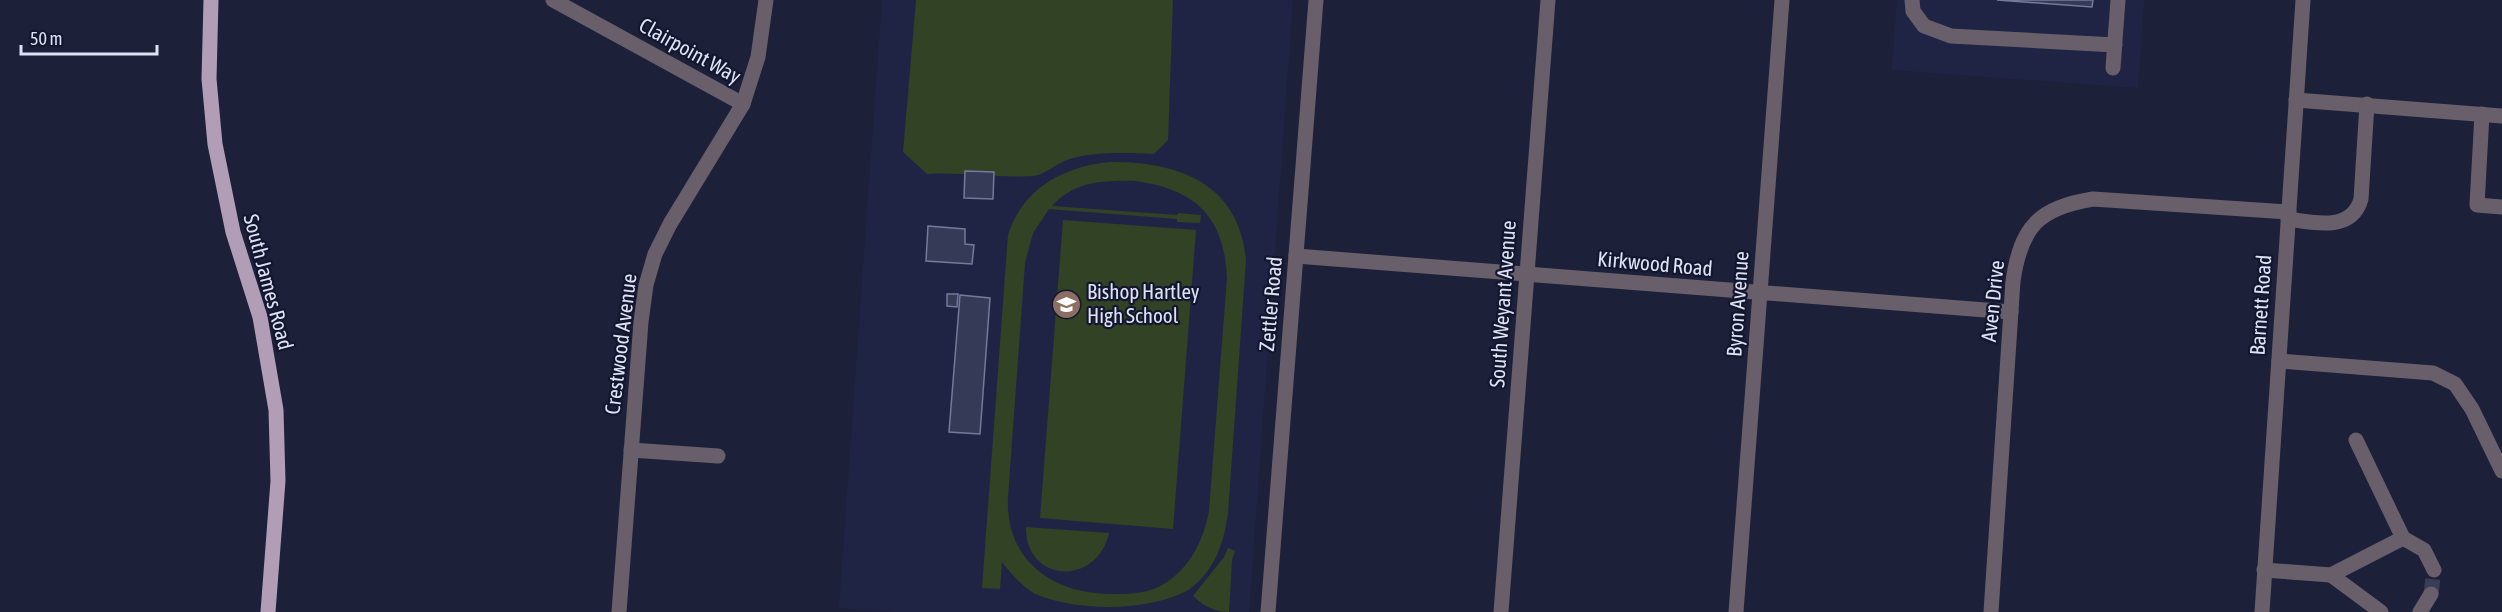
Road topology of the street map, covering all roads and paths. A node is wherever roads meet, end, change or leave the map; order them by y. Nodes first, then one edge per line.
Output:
1 (211, 0) edge
2 (553, 0) edge
3 (766, 0) edge
4 (1316, 0) edge
5 (1548, 0) edge
6 (1782, 0) edge
7 (1912, 0) edge
8 (2118, 0) edge
9 (2303, 0) edge
10 (578, 6) edge
11 (2115, 45) junction
12 (2113, 68) dead end
13 (2296, 100) junction
14 (743, 104) junction
15 (2367, 104) junction
16 (2482, 114) junction
17 (2502, 116) edge
18 (2502, 207) edge
19 (2288, 216) junction
20 (1296, 256) junction
21 (1526, 274) junction
22 (1760, 293) junction
23 (2011, 312) junction
24 (2279, 361) junction
25 (2356, 440) dead end
26 (631, 450) junction
27 (718, 456) dead end
28 (2502, 471) edge
29 (2403, 538) junction
30 (2264, 570) junction
31 (2434, 570) tunnel mouth
32 (2331, 575) junction
33 (2431, 594) tunnel mouth
34 (268, 612) edge
35 (619, 612) edge
36 (1268, 612) edge
37 (1501, 612) edge
38 (1736, 612) edge
39 (1991, 612) edge
40 (2262, 612) edge
41 (2381, 612) edge
42 (2420, 612) edge

1 - 34 main road, South James Road
2 - 10 street, Clairpoint Way
3 - 14 street, Crestwood Avenue
4 - 20 street, Zettler Road
5 - 21 street, South Weyant Avenue
6 - 22 street, Byron Avenue
7 - 11 street
8 - 11 street
9 - 13 street, Barnett Road
10 - 14 street, Clairpoint Way
11 - 12 street
13 - 15 street
13 - 19 street, Barnett Road
14 - 26 street, Crestwood Avenue
15 - 16 street
15 - 19 street, Aven Drive
16 - 17 street
16 - 18 street
19 - 23 street, Aven Drive
19 - 24 street, Barnett Road
20 - 21 street, Kirkwood Road
20 - 36 street, Zettler Road
21 - 22 street, Kirkwood Road
21 - 37 street, South Weyant Avenue
22 - 23 street, Kirkwood Road
22 - 38 street, Byron Avenue
23 - 39 street, Aven Drive
24 - 28 street
24 - 30 street, Barnett Road
25 - 29 street
26 - 27 street
26 - 35 street, Crestwood Avenue
29 - 31 street
29 - 32 street
30 - 32 street
30 - 40 street, Barnett Road
32 - 41 street
33 - 42 street

